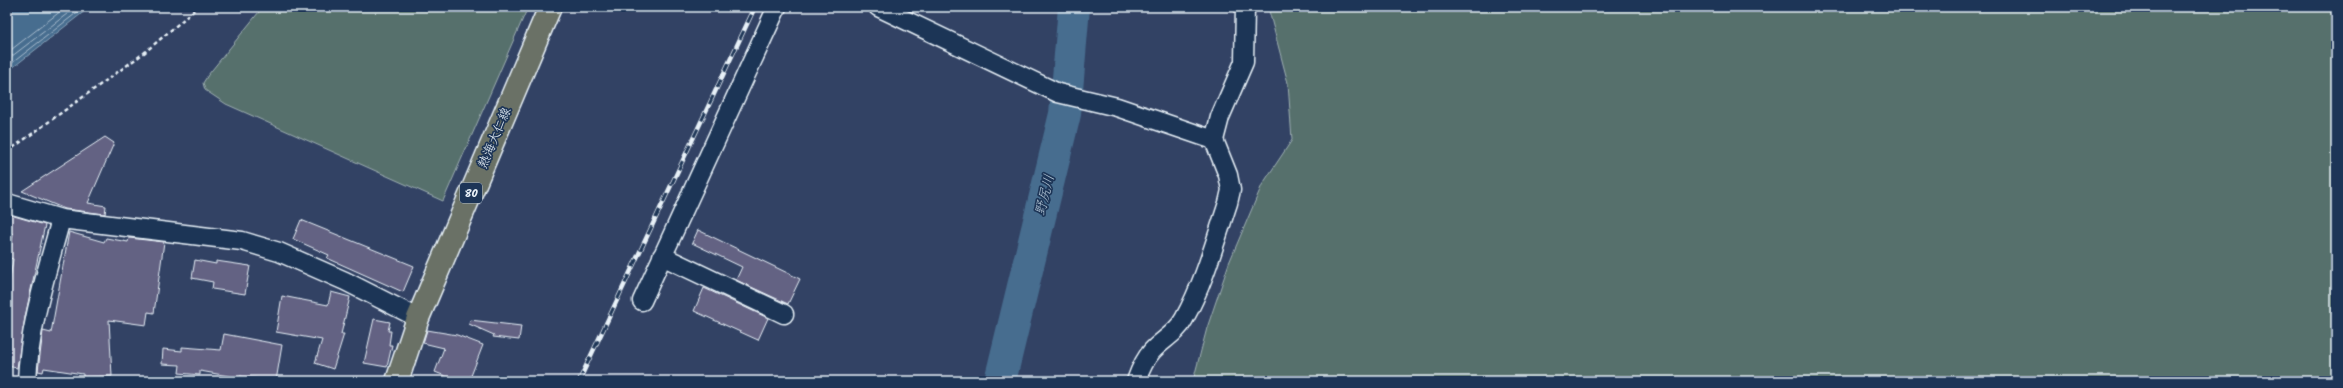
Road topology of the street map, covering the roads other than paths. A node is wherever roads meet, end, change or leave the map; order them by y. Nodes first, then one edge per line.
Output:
1 (550, 7) edge
2 (778, 7) edge
3 (878, 7) edge
4 (1245, 7) edge
5 (1214, 140) junction
6 (7, 203) edge
7 (61, 218) junction
8 (662, 256) junction
9 (642, 301) dead end
10 (784, 314) dead end
11 (418, 318) junction
12 (28, 381) edge
13 (397, 381) edge
14 (1136, 381) edge

1 - 11 main road, 熱海大仁線 / 80
2 - 8 street
3 - 5 street
4 - 5 street
5 - 14 street
6 - 7 street
7 - 11 street
7 - 12 street
8 - 9 street
8 - 10 street
11 - 13 main road, 熱海大仁線 / 80

